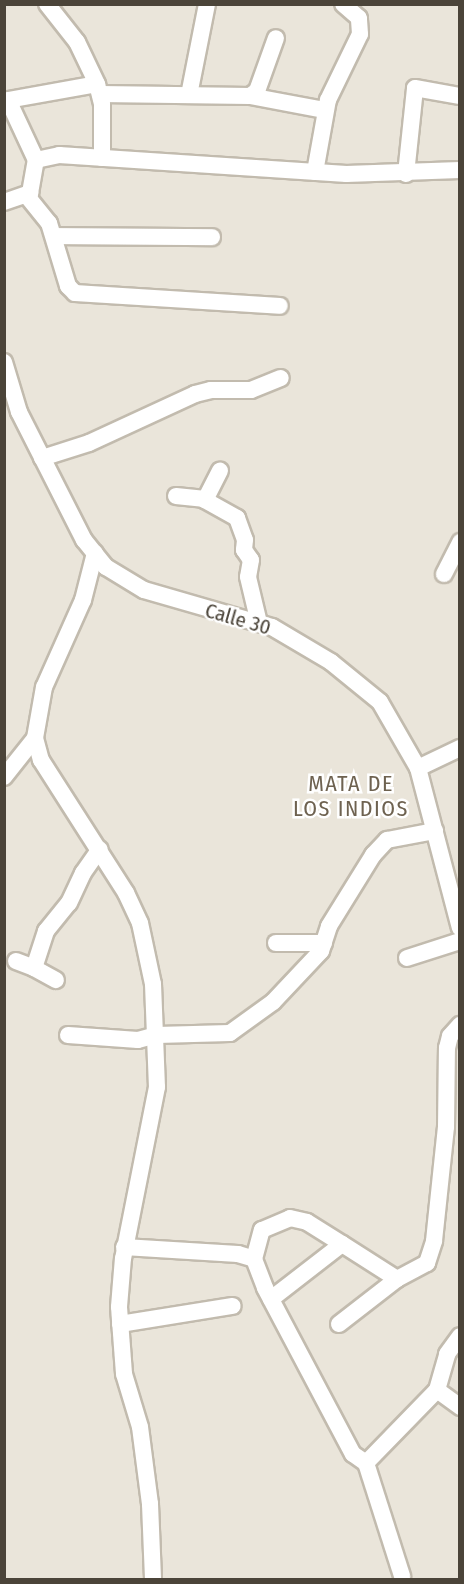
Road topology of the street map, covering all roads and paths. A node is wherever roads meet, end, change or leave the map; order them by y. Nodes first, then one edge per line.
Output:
1 (47, 4) edge
2 (207, 4) edge
3 (343, 4) edge
4 (276, 38) dead end
5 (99, 89) junction
6 (189, 95) junction
7 (250, 96) junction
8 (459, 96) edge
9 (324, 110) junction
10 (102, 158) junction
11 (36, 160) junction
12 (459, 170) edge
13 (315, 172) junction
14 (406, 174) junction
15 (27, 196) junction
16 (4, 202) edge
17 (54, 236) junction
18 (212, 237) dead end
19 (280, 306) dead end
20 (5, 365) edge
21 (281, 378) dead end
22 (42, 458) junction
23 (220, 471) dead end
24 (176, 496) dead end
25 (205, 500) junction
26 (459, 542) edge
27 (94, 553) junction
28 (444, 574) dead end
29 (260, 623) junction
30 (34, 738) junction
31 (459, 748) edge
32 (13, 753) edge
33 (418, 768) junction
34 (4, 777) edge
35 (435, 831) junction
36 (100, 849) junction
37 (452, 872) edge
38 (459, 928) edge
39 (459, 941) edge
40 (276, 943) dead end
41 (324, 943) junction
42 (406, 958) dead end
43 (16, 961) dead end
44 (34, 968) junction
45 (56, 980) dead end
46 (459, 1025) edge
47 (68, 1035) dead end
48 (157, 1035) junction
49 (342, 1244) junction
50 (124, 1247) junction
51 (254, 1259) junction
52 (397, 1279) junction
53 (271, 1299) junction
54 (233, 1306) dead end
55 (120, 1324) junction
56 (339, 1324) dead end
57 (459, 1336) edge
58 (437, 1390) junction
59 (459, 1407) edge
60 (366, 1463) junction
61 (402, 1575) dead end
62 (153, 1580) edge

1 - 5 street
2 - 6 street
3 - 9 street
4 - 7 street
5 - 6 street
5 - 10 street
5 - 11 street
6 - 7 street
7 - 9 street
8 - 14 street
9 - 13 street
10 - 11 street
10 - 13 street
11 - 15 street
12 - 14 street
13 - 14 street
15 - 16 street
15 - 17 street
17 - 18 street
17 - 19 street
20 - 22 street, Calle 30
21 - 22 street
22 - 27 street, Calle 30
23 - 25 street
24 - 25 street
25 - 29 street
26 - 28 street
27 - 29 street, Calle 30
27 - 30 street
29 - 33 street, Calle 30
30 - 32 street
30 - 36 street
31 - 33 street
32 - 34 street
33 - 35 street, Calle 30
35 - 37 street, Calle 30
35 - 41 street
36 - 44 street
36 - 48 street
37 - 38 street, Calle 30
39 - 42 street
40 - 41 street
41 - 48 street
43 - 44 street
44 - 45 street
46 - 52 street
47 - 48 street
48 - 50 street
49 - 51 street
49 - 52 street
49 - 53 street
50 - 51 street
50 - 55 street
51 - 53 street
52 - 56 street
53 - 60 street
54 - 55 street
55 - 62 street
57 - 58 street
58 - 59 street
58 - 60 street
60 - 61 street

